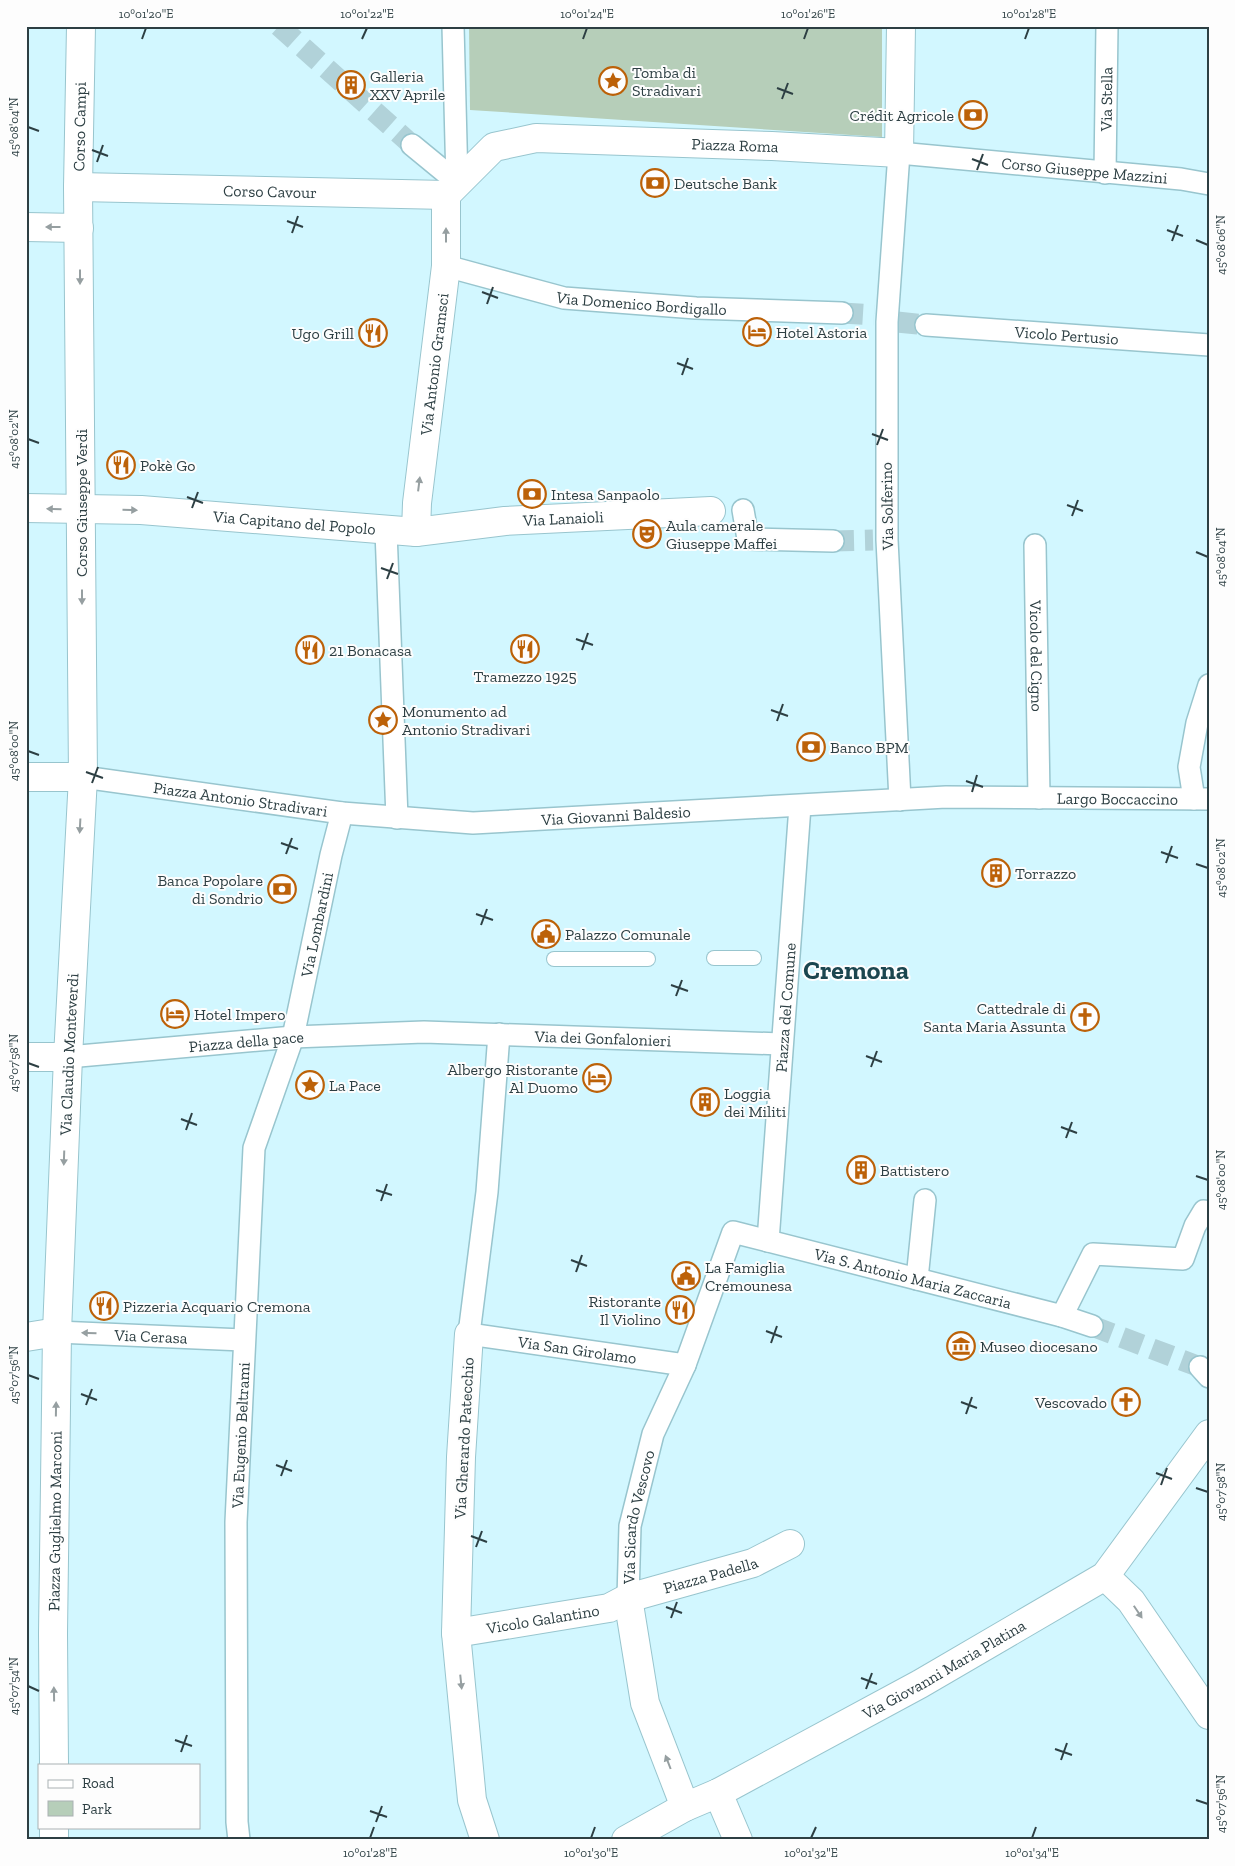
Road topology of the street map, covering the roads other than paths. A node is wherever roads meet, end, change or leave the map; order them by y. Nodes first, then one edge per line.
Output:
1 (81, 26) edge
2 (454, 26) edge
3 (901, 26) edge
4 (1107, 26) edge
5 (412, 145) tunnel mouth
6 (899, 153) junction
7 (1106, 173) junction
8 (1209, 184) edge
9 (78, 187) junction
10 (451, 189) junction
11 (26, 227) edge
12 (79, 228) junction
13 (446, 266) junction
14 (842, 313) tunnel mouth
15 (926, 325) tunnel mouth
16 (1209, 345) edge
17 (26, 508) edge
18 (81, 510) junction
19 (743, 510) dead end
20 (711, 511) dead end
21 (386, 531) junction
22 (416, 532) junction
23 (833, 541) tunnel mouth
24 (1034, 546) dead end
25 (1209, 685) edge
26 (1039, 766) joint
27 (26, 777) edge
28 (83, 777) junction
29 (1039, 798) junction
30 (1202, 799) edge
31 (900, 800) junction
32 (800, 806) junction
33 (342, 813) junction
34 (397, 818) junction
35 (473, 823) joint
36 (714, 958) dead end
37 (754, 958) dead end
38 (648, 959) dead end
39 (554, 960) dead end
40 (424, 1032) joint
41 (499, 1034) junction
42 (293, 1037) junction
43 (781, 1044) junction
44 (26, 1056) edge
45 (68, 1057) junction
46 (925, 1200) dead end
47 (1209, 1212) edge
48 (733, 1232) joint
49 (768, 1241) junction
50 (918, 1279) junction
51 (1062, 1316) junction
52 (1092, 1326) tunnel mouth
53 (57, 1332) junction
54 (469, 1334) junction
55 (26, 1337) edge
56 (243, 1340) junction
57 (685, 1365) junction
58 (1209, 1434) edge
59 (790, 1544) dead end
60 (1105, 1576) junction
61 (628, 1598) junction
62 (456, 1633) junction
63 (1209, 1715) edge
64 (54, 1754) edge
65 (718, 1793) junction
66 (685, 1807) junction
67 (239, 1840) edge
68 (485, 1840) edge
69 (626, 1840) edge
70 (738, 1840) edge

1 - 9 street, Corso Campi
2 - 10 street
3 - 6 street
4 - 7 street, Via Stella
5 - 10 street
6 - 7 street, Corso Giuseppe Mazzini
6 - 10 street, Piazza Roma
6 - 31 street, Via Solferino
7 - 8 street, Corso Giuseppe Mazzini
9 - 10 street, Corso Cavour
9 - 12 street, Corso Campi
13 -> 10 street, Via Antonio Gramsci
12 -> 11 street
12 -> 18 street, Corso Giuseppe Verdi
13 - 14 street, Via Domenico Bordigallo
22 -> 13 street, Via Antonio Gramsci
15 - 16 street, Vicolo Pertusio
18 -> 17 street, Via Capitano del Popolo
18 -> 21 street, Via Capitano del Popolo
18 -> 28 street, Corso Giuseppe Verdi
19 - 23 street
20 - 22 street, Via Lanaioli
21 - 22 street, Via Capitano del Popolo
21 - 34 street
24 - 26 street, Vicolo del Cigno
25 - 30 street, Largo Boccaccino
26 - 29 street, Largo Boccaccino
27 - 28 street
28 - 33 street, Piazza Antonio Stradivari
28 -> 45 street, Via Claudio Monteverdi
29 - 30 street, Largo Boccaccino
29 - 31 street, Largo Boccaccino
31 - 32 street
32 - 35 street, Via Giovanni Baldesio
32 - 43 street, Piazza del Comune
33 - 34 street, Piazza Antonio Stradivari
33 - 42 street, Via Lombardini
34 - 35 street, Piazza Antonio Stradivari
36 - 37 lane
38 - 39 lane
40 - 41 street, Via dei Gonfalonieri
40 - 42 street, Piazza della pace
41 - 43 street, Via dei Gonfalonieri
41 - 54 street, Via Gherardo Patecchio
42 - 45 street, Piazza della pace
42 - 56 street, Via Eugenio Beltrami
43 - 49 street, Piazza del Comune
44 - 45 street
45 -> 53 street, Via Claudio Monteverdi
46 - 50 street
47 - 51 street
48 - 49 street, Via S. Antonio Maria Zaccaria
48 - 57 street, Via Sicardo Vescovo
49 - 50 street, Via S. Antonio Maria Zaccaria
50 - 51 street, Via S. Antonio Maria Zaccaria
51 - 52 street, Via S. Antonio Maria Zaccaria
53 - 55 street
56 -> 53 street, Via Cerasa
64 -> 53 street, Piazza Guglielmo Marconi
54 - 57 street, Via San Girolamo
54 - 62 street, Via Gherardo Patecchio
56 - 67 street, Via Eugenio Beltrami
57 - 61 street, Via Sicardo Vescovo
58 - 60 street, Via Giovanni Maria Platina
59 - 61 street, Piazza Padella
60 -> 63 street
60 - 65 street, Via Giovanni Maria Platina
61 - 62 street, Vicolo Galantino
66 -> 61 street, Via Sicardo Vescovo
62 -> 68 street, Via Gherardo Patecchio
65 - 66 street, Via Giovanni Maria Platina
65 - 70 street
66 - 69 street, Via Giovanni Maria Platina

